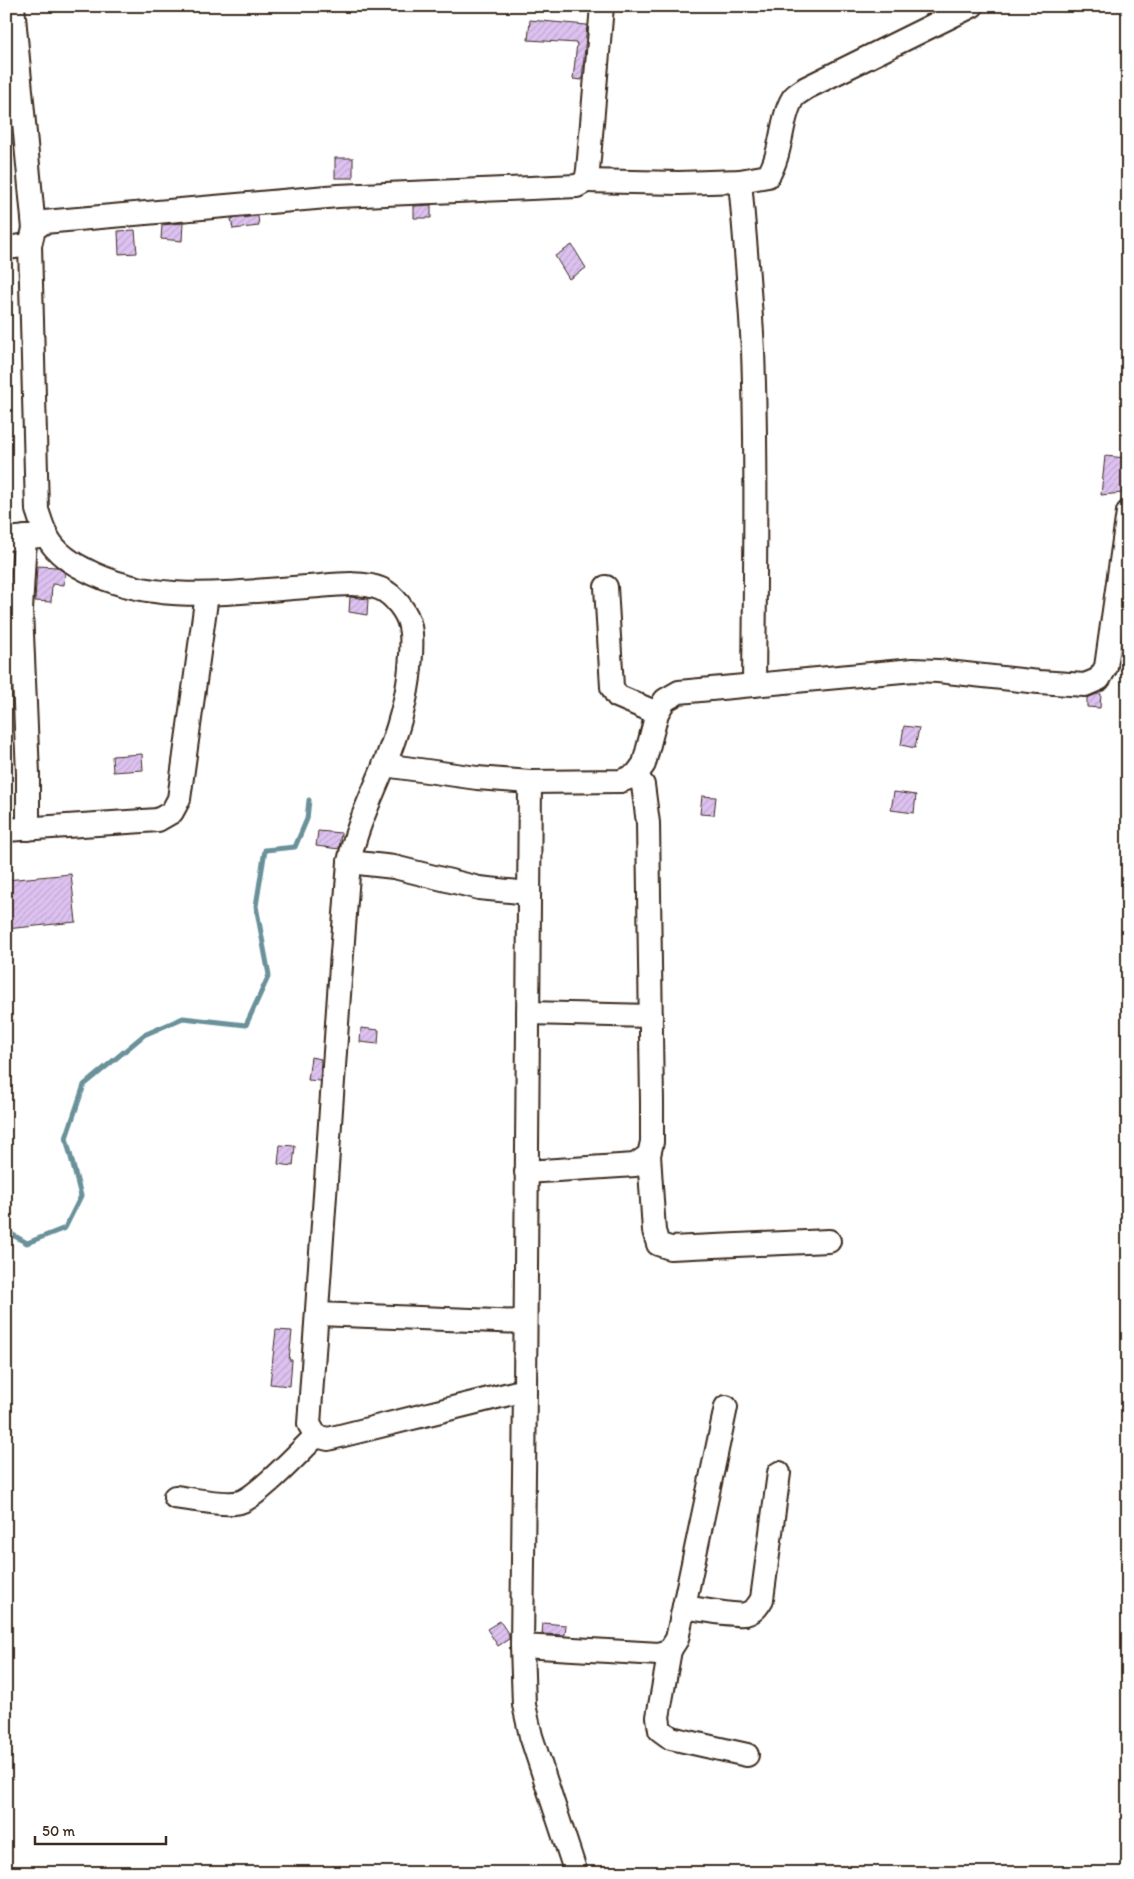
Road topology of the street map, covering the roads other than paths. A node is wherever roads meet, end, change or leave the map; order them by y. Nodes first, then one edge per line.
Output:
1 (13, 6) edge
2 (602, 6) edge
3 (972, 6) edge
4 (586, 181) junction
5 (740, 181) junction
6 (32, 237) junction
7 (6, 248) edge
8 (1128, 512) edge
9 (26, 537) edge
10 (606, 587) dead end
11 (207, 594) junction
12 (754, 685) junction
13 (657, 713) junction
14 (384, 766) junction
15 (636, 775) junction
16 (530, 782) junction
17 (17, 829) edge
18 (349, 862) junction
19 (529, 893) junction
20 (528, 1013) junction
21 (651, 1016) junction
22 (649, 1155) junction
23 (526, 1172) junction
24 (829, 1241) dead end
25 (317, 1314) junction
26 (525, 1322) junction
27 (525, 1390) junction
28 (726, 1407) dead end
29 (316, 1436) junction
30 (779, 1473) dead end
31 (175, 1497) dead end
32 (684, 1607) junction
33 (522, 1646) junction
34 (670, 1650) junction
35 (746, 1755) dead end
36 (576, 1873) edge

1 - 6 street
2 - 4 street
3 - 5 street
4 - 5 street
4 - 6 street
5 - 12 street
6 - 7 street
6 - 9 street
8 - 12 street
9 - 11 street
9 - 17 street
10 - 13 street
11 - 14 street
11 - 17 street
12 - 13 street
13 - 15 street
14 - 16 street
14 - 18 street
15 - 16 street
15 - 21 street
16 - 19 street
18 - 19 street
18 - 25 street
19 - 20 street
20 - 21 street
20 - 23 street
21 - 22 street
22 - 23 street
22 - 24 street
23 - 26 street
25 - 26 street
25 - 29 street
26 - 27 street
27 - 29 street
27 - 33 street
28 - 32 street
29 - 31 street
30 - 32 street
32 - 34 street
33 - 34 street
33 - 36 street
34 - 35 street

